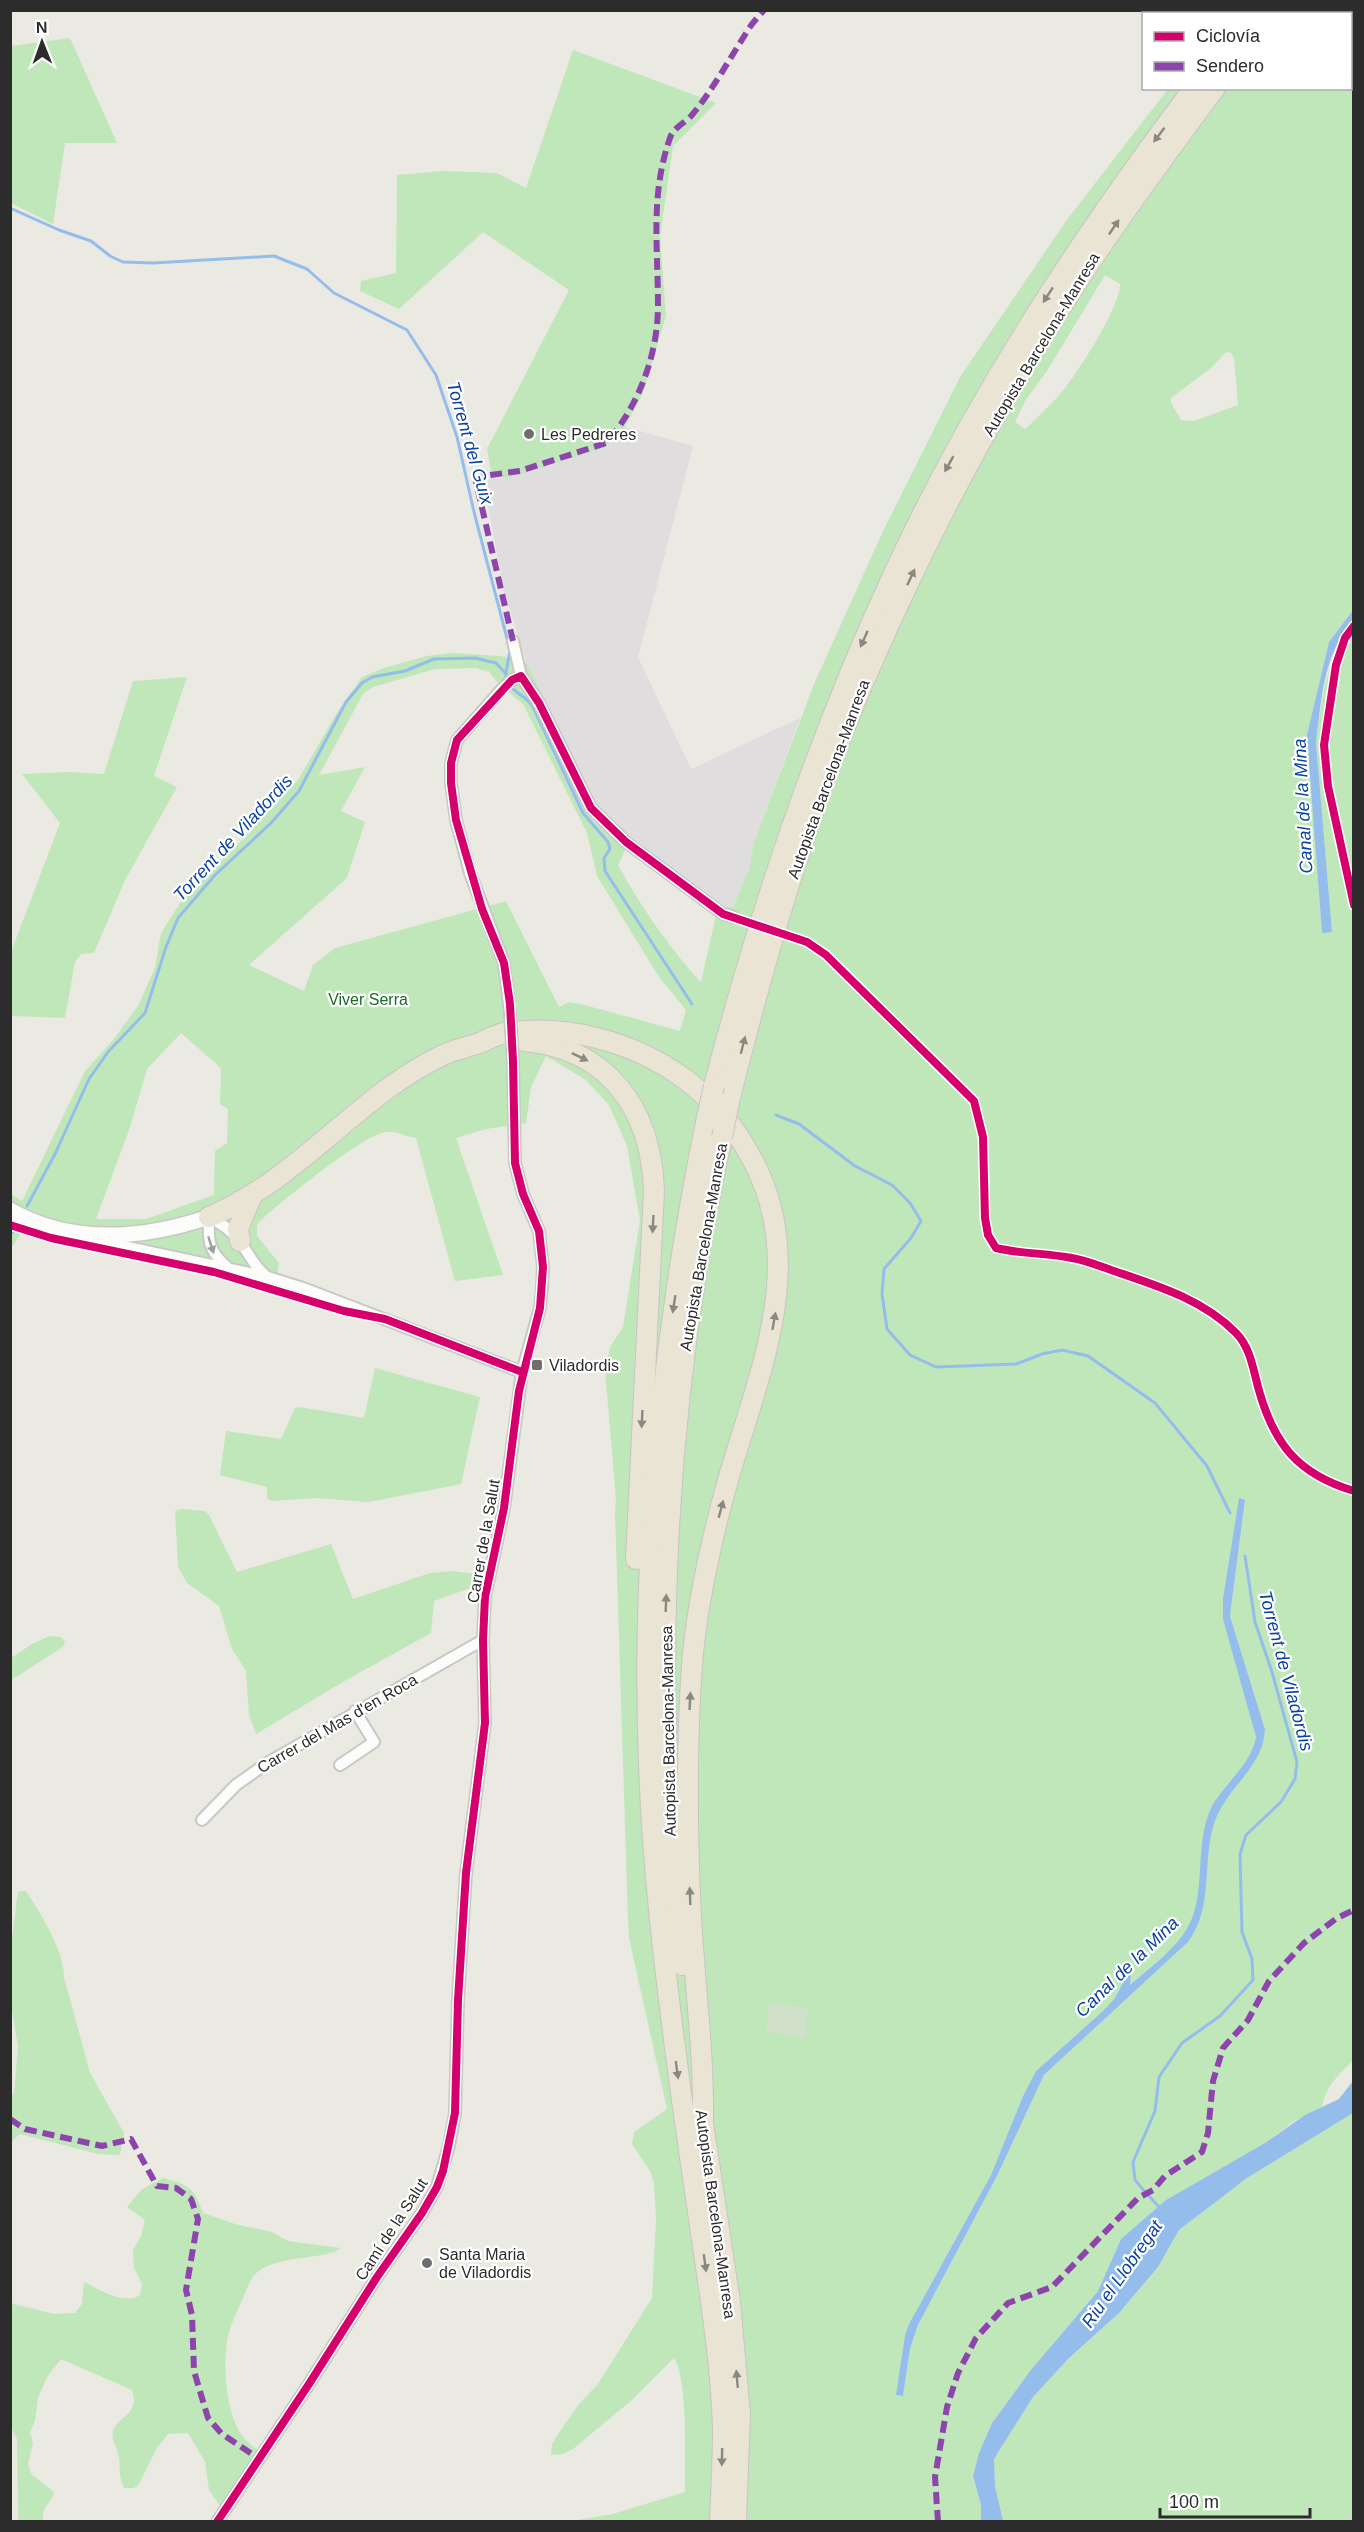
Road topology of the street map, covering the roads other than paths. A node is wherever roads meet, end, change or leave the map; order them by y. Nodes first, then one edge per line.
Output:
1 (1192, 90) edge
2 (1214, 90) edge
3 (513, 640) dead end
4 (516, 678) junction
5 (734, 917) dead end
6 (483, 1041) junction
7 (513, 1051) junction
8 (252, 1195) junction
9 (10, 1210) edge
10 (209, 1217) junction
11 (86, 1234) junction
12 (240, 1241) junction
13 (228, 1269) junction
14 (268, 1277) junction
15 (522, 1372) junction
16 (483, 1640) junction
17 (355, 1711) junction
18 (339, 1765) dead end
19 (202, 1820) dead end
20 (466, 1873) joint
21 (670, 2012) junction
22 (703, 2121) junction
23 (217, 2522) edge
24 (720, 2522) edge
25 (736, 2522) edge

1 -> 21 highway, Autopista Barcelona-Manresa, bridge
22 -> 2 highway, Autopista Barcelona-Manresa, bridge
3 - 4 street
4 - 5 street
4 - 7 street, Carrer de la Salut, bridge
6 - 7 highway
6 - 8 highway
22 -> 6 highway
7 - 15 street, Carrer de la Salut
7 -> 21 highway
8 - 10 highway
8 - 12 highway
9 - 11 street
10 - 11 street
10 - 12 street
10 -> 13 street
11 - 13 street
12 - 14 street
13 - 14 street
14 - 15 street
15 - 16 street, Carrer de la Salut
16 - 17 street, Carrer del Mas d'en Roca
16 - 20 street, Carrer de la Salut
17 - 18 street
17 - 19 street, Carrer del Mas d'en Roca
20 - 23 street, Camí de la Salut
21 -> 24 highway, Autopista Barcelona-Manresa
25 -> 22 highway, Autopista Barcelona-Manresa

